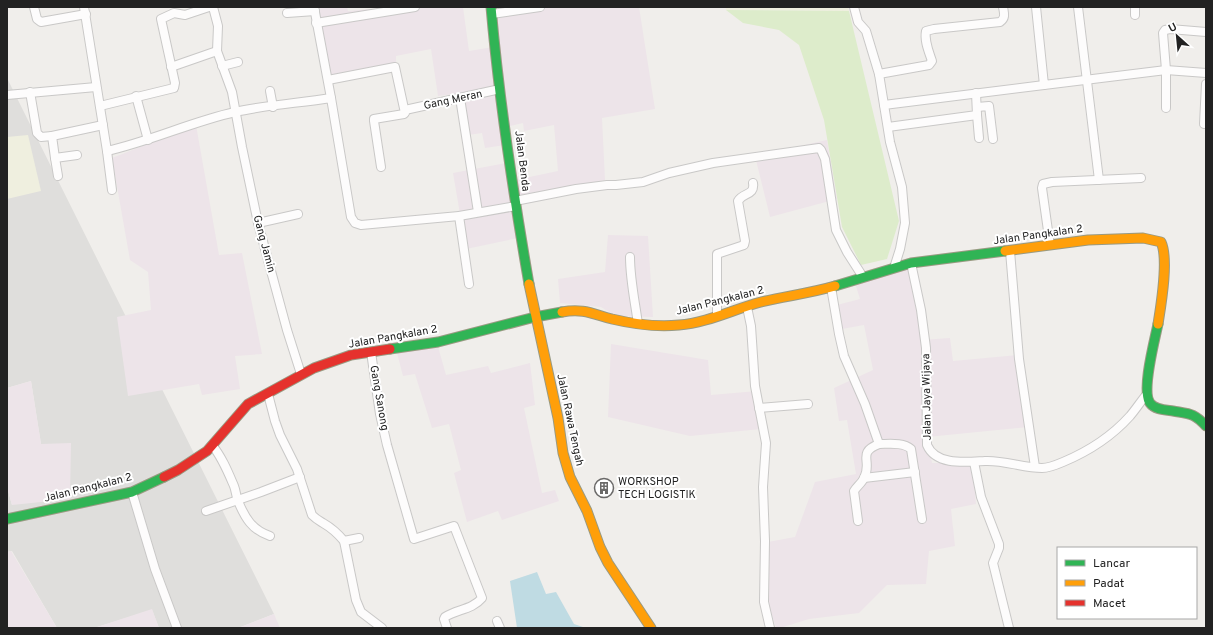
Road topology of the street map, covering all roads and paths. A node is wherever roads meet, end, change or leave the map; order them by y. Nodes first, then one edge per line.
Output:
1 (34, 7) edge
2 (209, 7) edge
3 (213, 7) edge
4 (415, 7) edge
5 (540, 7) edge
6 (854, 7) edge
7 (1003, 7) edge
8 (1036, 7) edge
9 (1078, 7) edge
10 (314, 9) edge
11 (391, 9) edge
12 (491, 10) edge
13 (85, 11) edge
14 (287, 13) dead end
15 (316, 23) junction
16 (1206, 32) edge
17 (217, 51) junction
18 (238, 62) dead end
19 (222, 66) junction
20 (171, 67) junction
21 (1166, 70) junction
22 (1206, 73) edge
23 (879, 74) junction
24 (1088, 79) junction
25 (328, 80) junction
26 (1044, 84) junction
27 (1206, 84) edge
28 (96, 86) junction
29 (500, 89) junction
30 (270, 91) dead end
31 (30, 92) junction
32 (976, 93) junction
33 (7, 95) edge
34 (136, 96) junction
35 (331, 98) junction
36 (460, 98) junction
37 (100, 106) junction
38 (884, 106) junction
39 (273, 107) junction
40 (1166, 108) dead end
41 (405, 110) junction
42 (977, 111) junction
43 (235, 112) junction
44 (103, 124) junction
45 (1204, 124) dead end
46 (888, 127) junction
47 (52, 136) junction
48 (979, 138) dead end
49 (993, 139) dead end
50 (148, 140) junction
51 (107, 151) junction
52 (77, 155) dead end
53 (55, 158) junction
54 (381, 167) dead end
55 (58, 176) dead end
56 (1141, 178) dead end
57 (1099, 180) junction
58 (753, 183) dead end
59 (112, 190) dead end
60 (516, 203) junction
61 (478, 212) junction
62 (298, 214) dead end
63 (459, 216) junction
64 (258, 223) junction
65 (1050, 245) junction
66 (1010, 251) junction
67 (630, 257) dead end
68 (911, 263) junction
69 (894, 268) junction
70 (863, 277) junction
71 (469, 284) dead end
72 (831, 287) junction
73 (747, 307) junction
74 (717, 316) junction
75 (535, 317) junction
76 (638, 324) junction
77 (371, 352) junction
78 (301, 374) junction
79 (268, 394) junction
80 (1147, 394) junction
81 (808, 404) dead end
82 (759, 408) junction
83 (1206, 426) edge
84 (879, 444) junction
85 (212, 445) junction
86 (974, 462) junction
87 (1035, 467) junction
88 (915, 472) junction
89 (300, 477) junction
90 (864, 478) junction
91 (132, 492) junction
92 (238, 500) junction
93 (206, 511) dead end
94 (922, 519) dead end
95 (7, 520) edge
96 (858, 521) dead end
97 (270, 536) dead end
98 (359, 538) dead end
99 (344, 541) junction
100 (177, 628) edge
101 (382, 628) edge
102 (447, 628) edge
103 (651, 628) edge
104 (770, 628) edge
105 (1009, 628) edge

1 - 13 street
2 - 20 street
3 - 17 street, Gang Jamin
4 - 11 street
5 - 12 street
6 - 23 street
7 - 23 street
8 - 26 street
9 - 24 street
10 - 14 street
10 - 15 street
11 - 15 street
12 - 29 street, Jalan Benda
13 - 28 street
15 - 25 street
16 - 21 street
17 - 19 street, Gang Jamin
17 - 20 street
18 - 19 street
19 - 43 street, Gang Jamin
20 - 34 street
21 - 22 street
21 - 24 street
21 - 40 street
23 - 38 street
24 - 26 street
24 - 57 street
25 - 35 street
25 - 41 street
26 - 32 street
27 - 45 street
28 - 31 street
28 - 37 street
29 - 36 street, Gang Meran
29 - 60 street, Jalan Benda
30 - 39 street
31 - 33 street
31 - 47 street
32 - 38 street
32 - 42 street
34 - 37 street
34 - 50 street
35 - 39 street
35 - 63 street
36 - 41 street, Gang Meran
36 - 61 street
37 - 44 street
38 - 46 street
39 - 43 street
41 - 54 street, Gang Meran
42 - 46 street
42 - 48 street
42 - 49 street
43 - 50 street
43 - 64 street, Gang Jamin
44 - 47 street
44 - 51 street
46 - 69 street
47 - 53 street
50 - 51 street
51 - 59 street
52 - 53 street
53 - 55 street
56 - 57 street
57 - 65 street
58 - 74 street
60 - 61 street
60 - 70 street
60 - 75 street, Jalan Benda
61 - 63 street
62 - 64 street
63 - 71 street
64 - 78 street, Gang Jamin
65 - 66 street, Jalan Pangkalan 2
65 - 80 street, Jalan Pangkalan 2
66 - 68 street, Jalan Pangkalan 2
66 - 87 street
67 - 76 street
68 - 69 street, Jalan Pangkalan 2
68 - 86 street, Jalan Jaya Wijaya
69 - 70 street, Jalan Pangkalan 2
70 - 72 street, Jalan Pangkalan 2
72 - 73 street, Jalan Pangkalan 2
72 - 84 street
73 - 74 street, Jalan Pangkalan 2
73 - 82 street
74 - 76 street, Jalan Pangkalan 2
75 - 76 street, Jalan Pangkalan 2
75 - 77 street, Jalan Pangkalan 2
75 - 103 street, Jalan Rawa Tengah
77 - 78 street, Jalan Pangkalan 2
77 - 102 street, Gang Sanong
78 - 79 street, Jalan Pangkalan 2
79 - 85 street, Jalan Pangkalan 2
79 - 89 street
80 - 83 street
80 - 87 street, Jalan Jaya Wijaya
81 - 82 street
82 - 104 street
84 - 88 street
84 - 90 street
85 - 91 street, Jalan Pangkalan 2
85 - 92 street
86 - 87 street, Jalan Jaya Wijaya
86 - 105 street
88 - 90 street
88 - 94 street
89 - 92 street
89 - 99 street
90 - 96 street
91 - 95 street, Jalan Pangkalan 2
91 - 100 street
92 - 93 street
92 - 97 street
98 - 99 street
99 - 101 street

